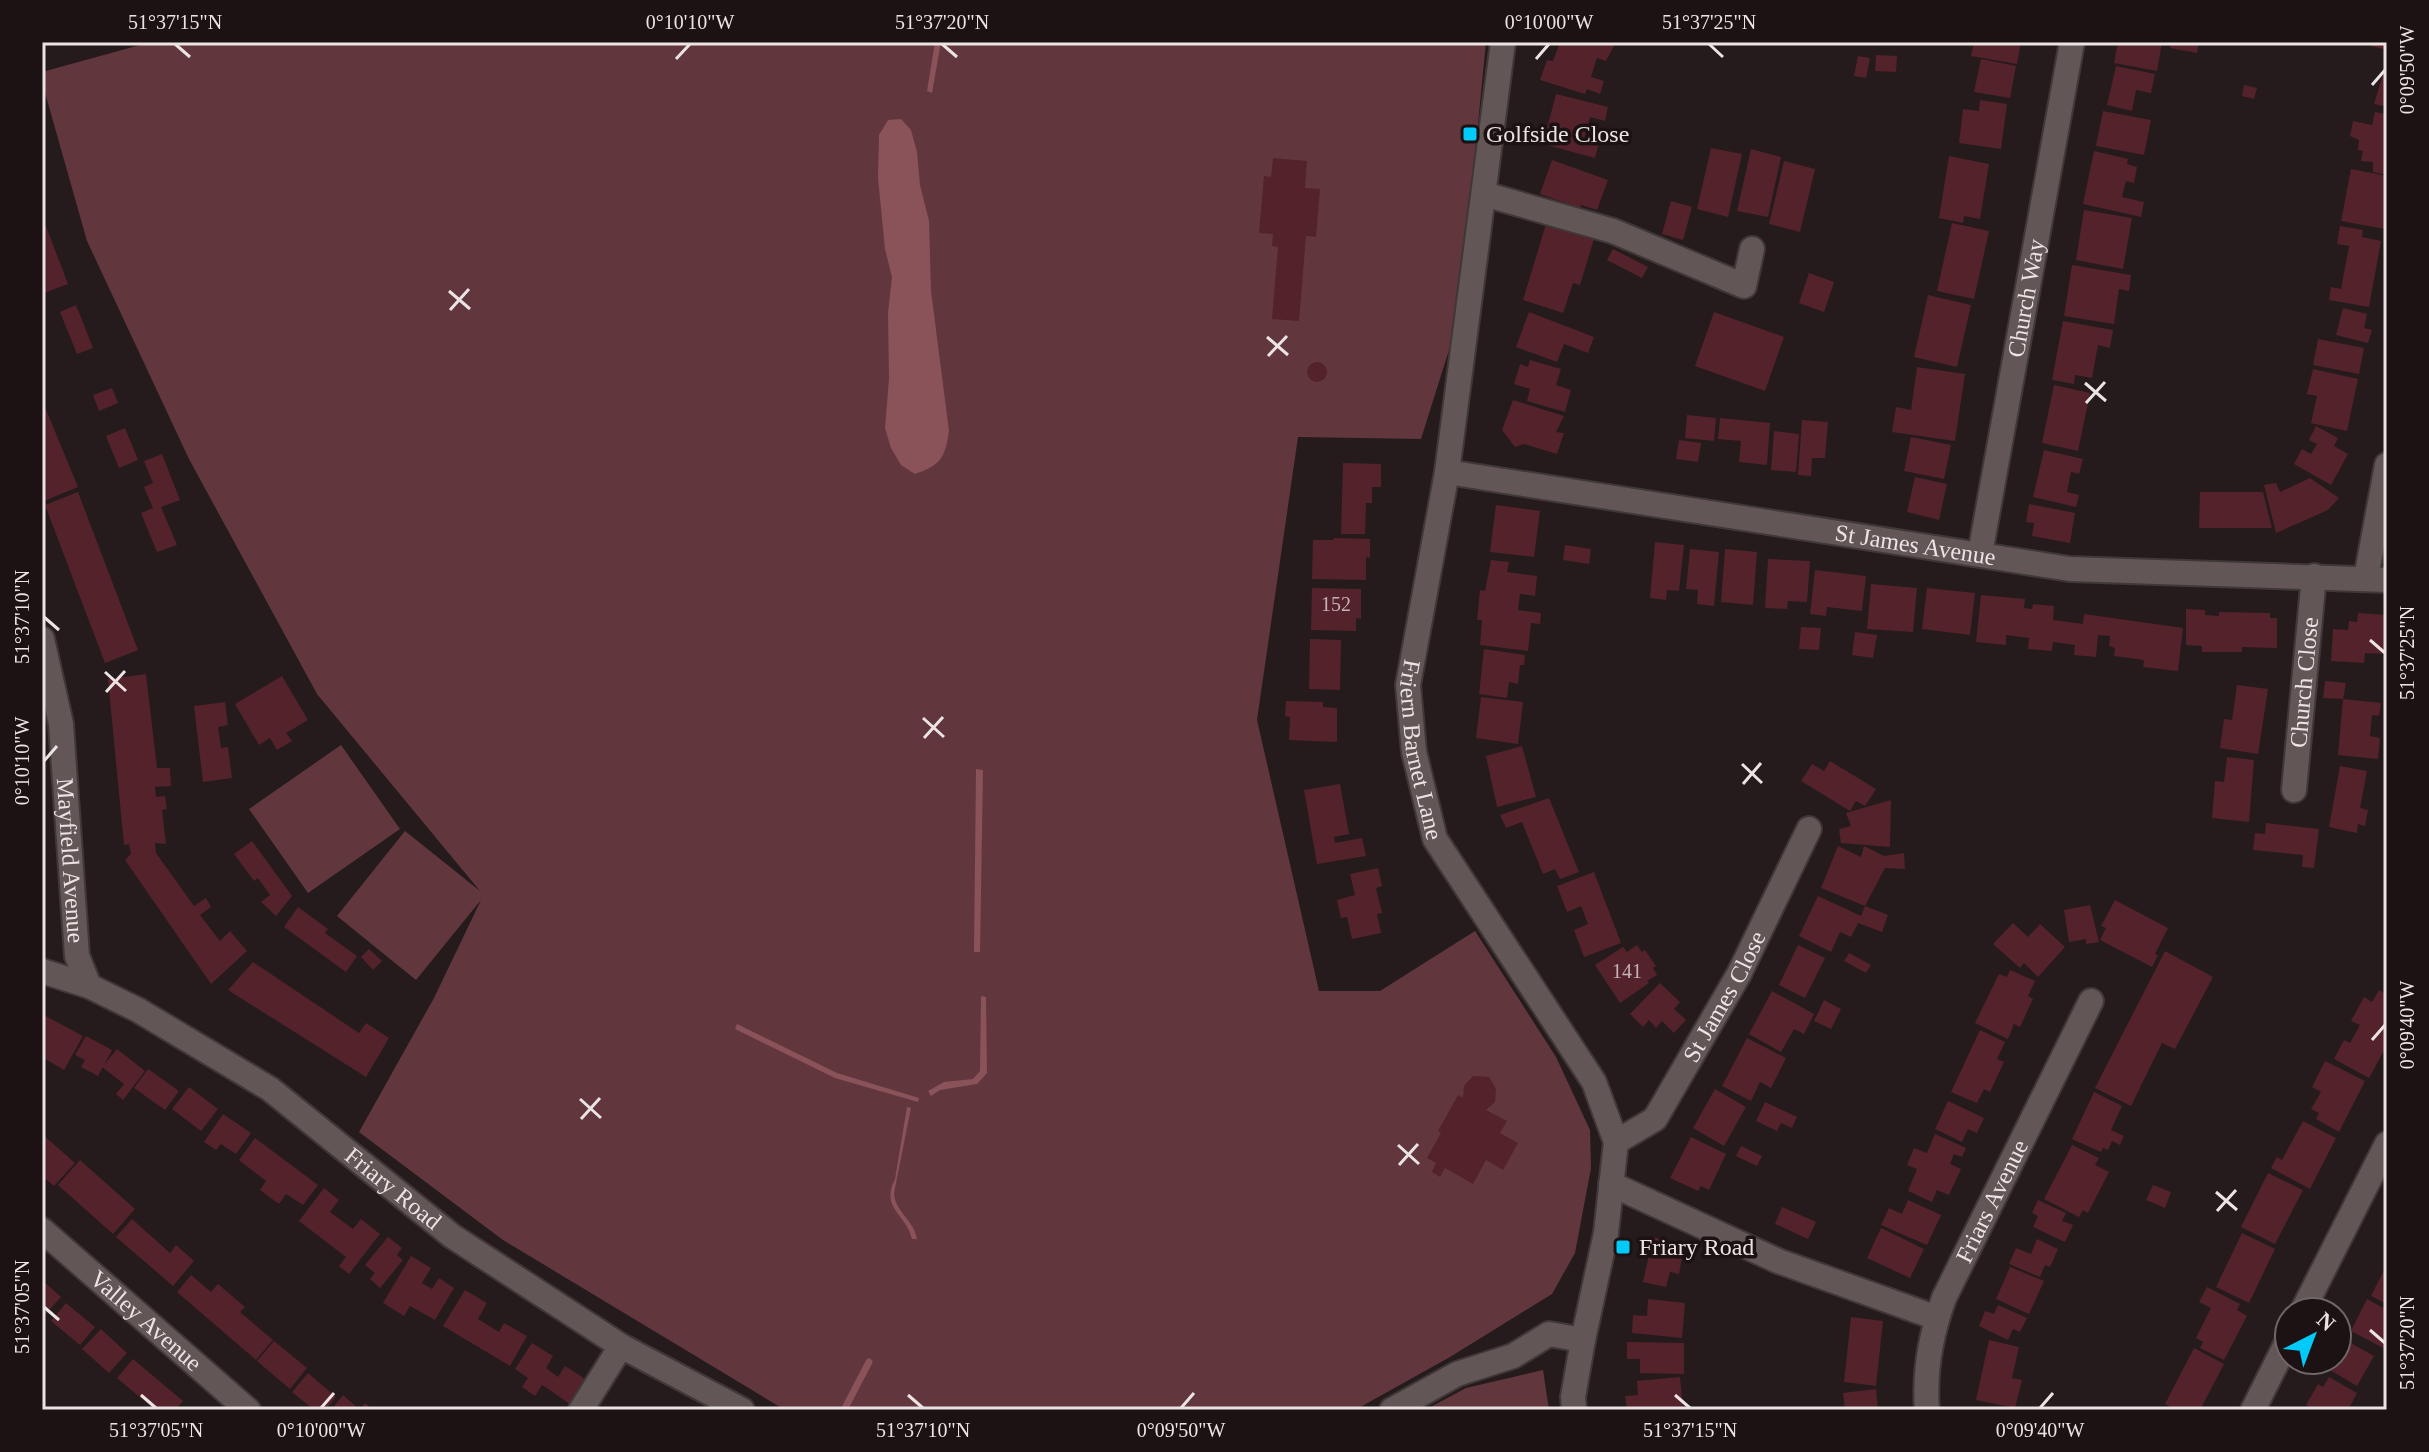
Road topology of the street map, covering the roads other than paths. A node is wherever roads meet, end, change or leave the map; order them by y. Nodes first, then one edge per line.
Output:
1 (1503, 42) edge
2 (2072, 42) edge
3 (1484, 194) junction
4 (1752, 249) dead end
5 (2387, 465) edge
6 (1447, 472) junction
7 (1980, 554) junction
8 (2314, 576) junction
9 (2376, 579) edge
10 (42, 639) edge
11 (2294, 790) dead end
12 (1809, 829) dead end
13 (42, 971) edge
14 (89, 986) junction
15 (2091, 1001) dead end
16 (1616, 1142) junction
17 (2387, 1144) edge
18 (1611, 1184) junction
19 (42, 1230) edge
20 (2310, 1296) edge
21 (1937, 1318) junction
22 (1583, 1340) junction
23 (621, 1346) junction
24 (2273, 1370) edge
25 (248, 1410) edge
26 (581, 1410) edge
27 (742, 1410) edge
28 (1392, 1410) edge
29 (1574, 1410) edge
30 (1927, 1410) edge
31 (2253, 1410) edge

1 - 3 street, Friern Barnet Lane
2 - 7 street, Church Way
3 - 4 street
3 - 6 street, Friern Barnet Lane
5 - 9 street
6 - 7 street, St James Avenue
6 - 16 street, Friern Barnet Lane
7 - 8 street, St James Avenue
8 - 9 street, St James Avenue
8 - 11 street, Church Close
10 - 14 street, Mayfield Avenue
12 - 16 street, St James Close
13 - 14 street, Friary Road
14 - 23 street, Friary Road
15 - 21 street, Friars Avenue
16 - 18 street, Friern Barnet Lane
17 - 20 street
18 - 21 street
18 - 22 street, Friern Barnet Lane
19 - 25 street, Valley Avenue
21 - 30 street, Friars Avenue
22 - 28 street
22 - 29 street, Friern Barnet Lane
23 - 26 street
23 - 27 street, Friary Road
24 - 31 street

